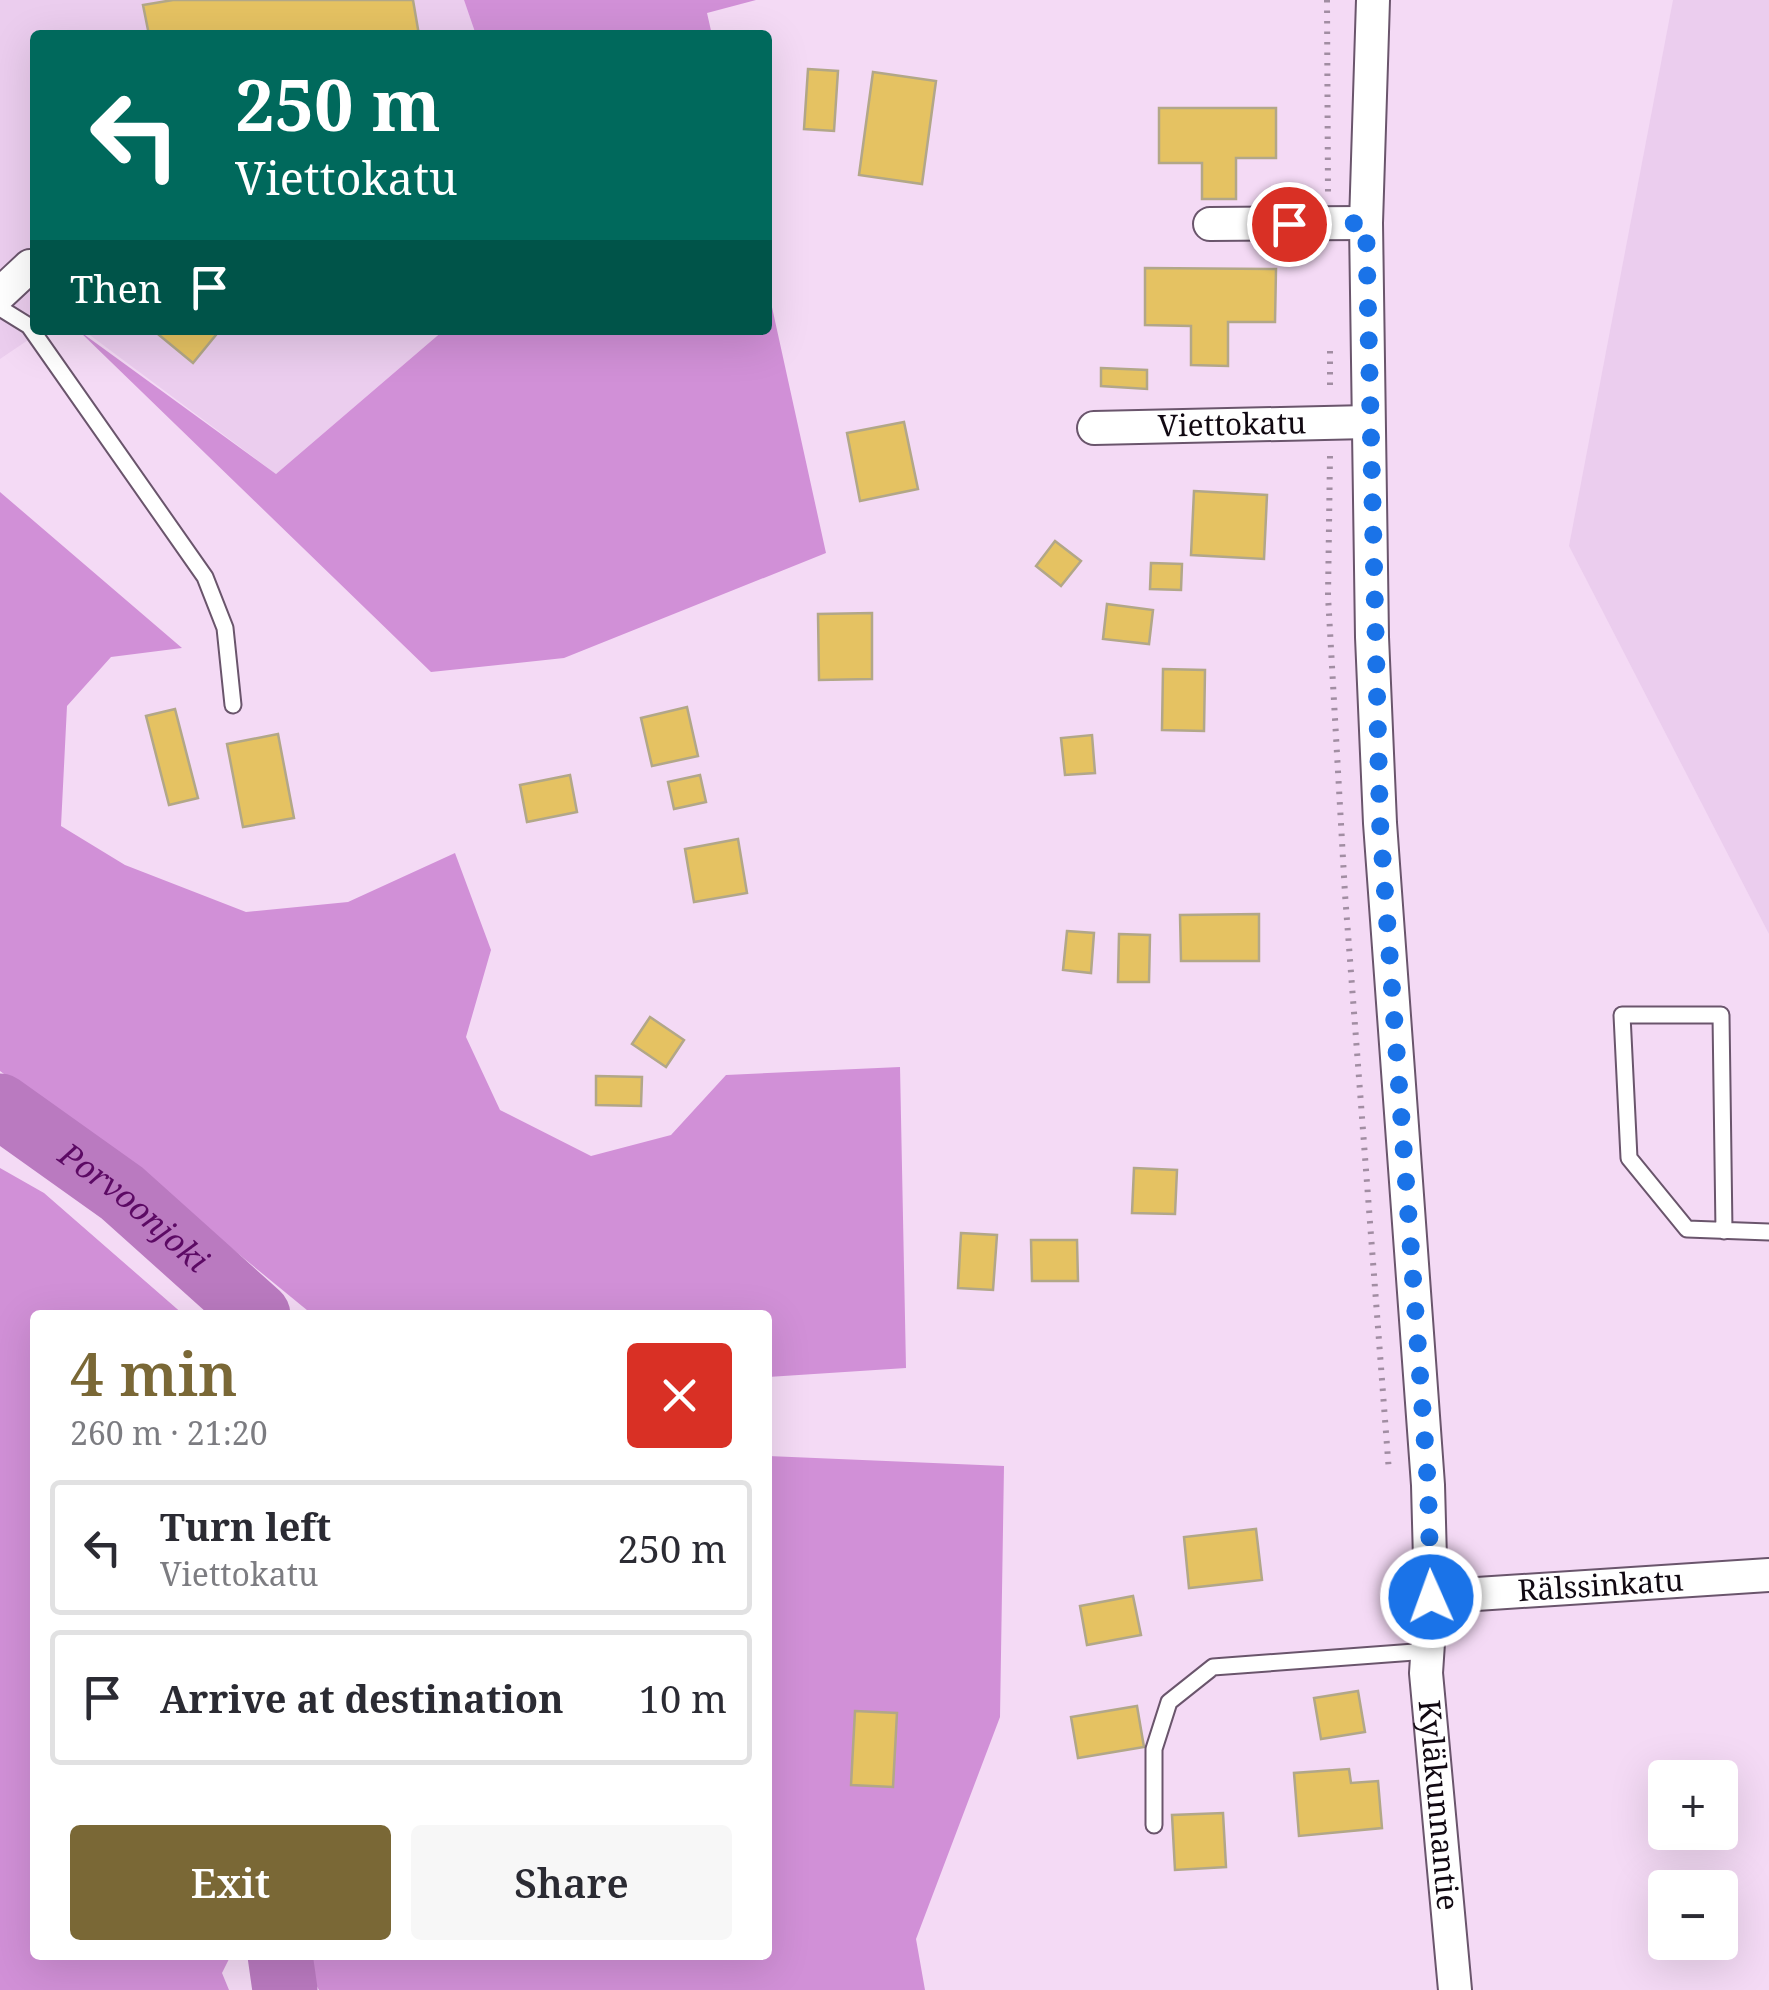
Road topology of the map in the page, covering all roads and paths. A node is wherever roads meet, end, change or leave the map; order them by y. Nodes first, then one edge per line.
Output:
1 (1373, 0) edge
2 (1366, 223) junction
3 (1210, 224) dead end
4 (30, 268) edge
5 (0, 294) edge
6 (0, 308) edge
7 (30, 327) edge
8 (36, 335) edge
9 (1368, 422) junction
10 (1094, 428) dead end
11 (232, 705) dead end
12 (1724, 1230) junction
13 (1769, 1232) edge
14 (1769, 1574) edge
15 (1431, 1597) junction
16 (1428, 1651) junction
17 (1154, 1826) dead end
18 (1455, 1990) edge

1 - 2 street, Kyläkunnantie
2 - 3 street
2 - 9 street, Kyläkunnantie
4 - 5 street
6 - 7 lane
8 - 11 lane
9 - 10 street, Viettokatu
9 - 15 street, Kyläkunnantie
12 - 12 lane
12 - 13 lane
14 - 15 street, Rälssinkatu
15 - 16 street, Kyläkunnantie
16 - 17 lane
16 - 18 street, Kyläkunnantie

